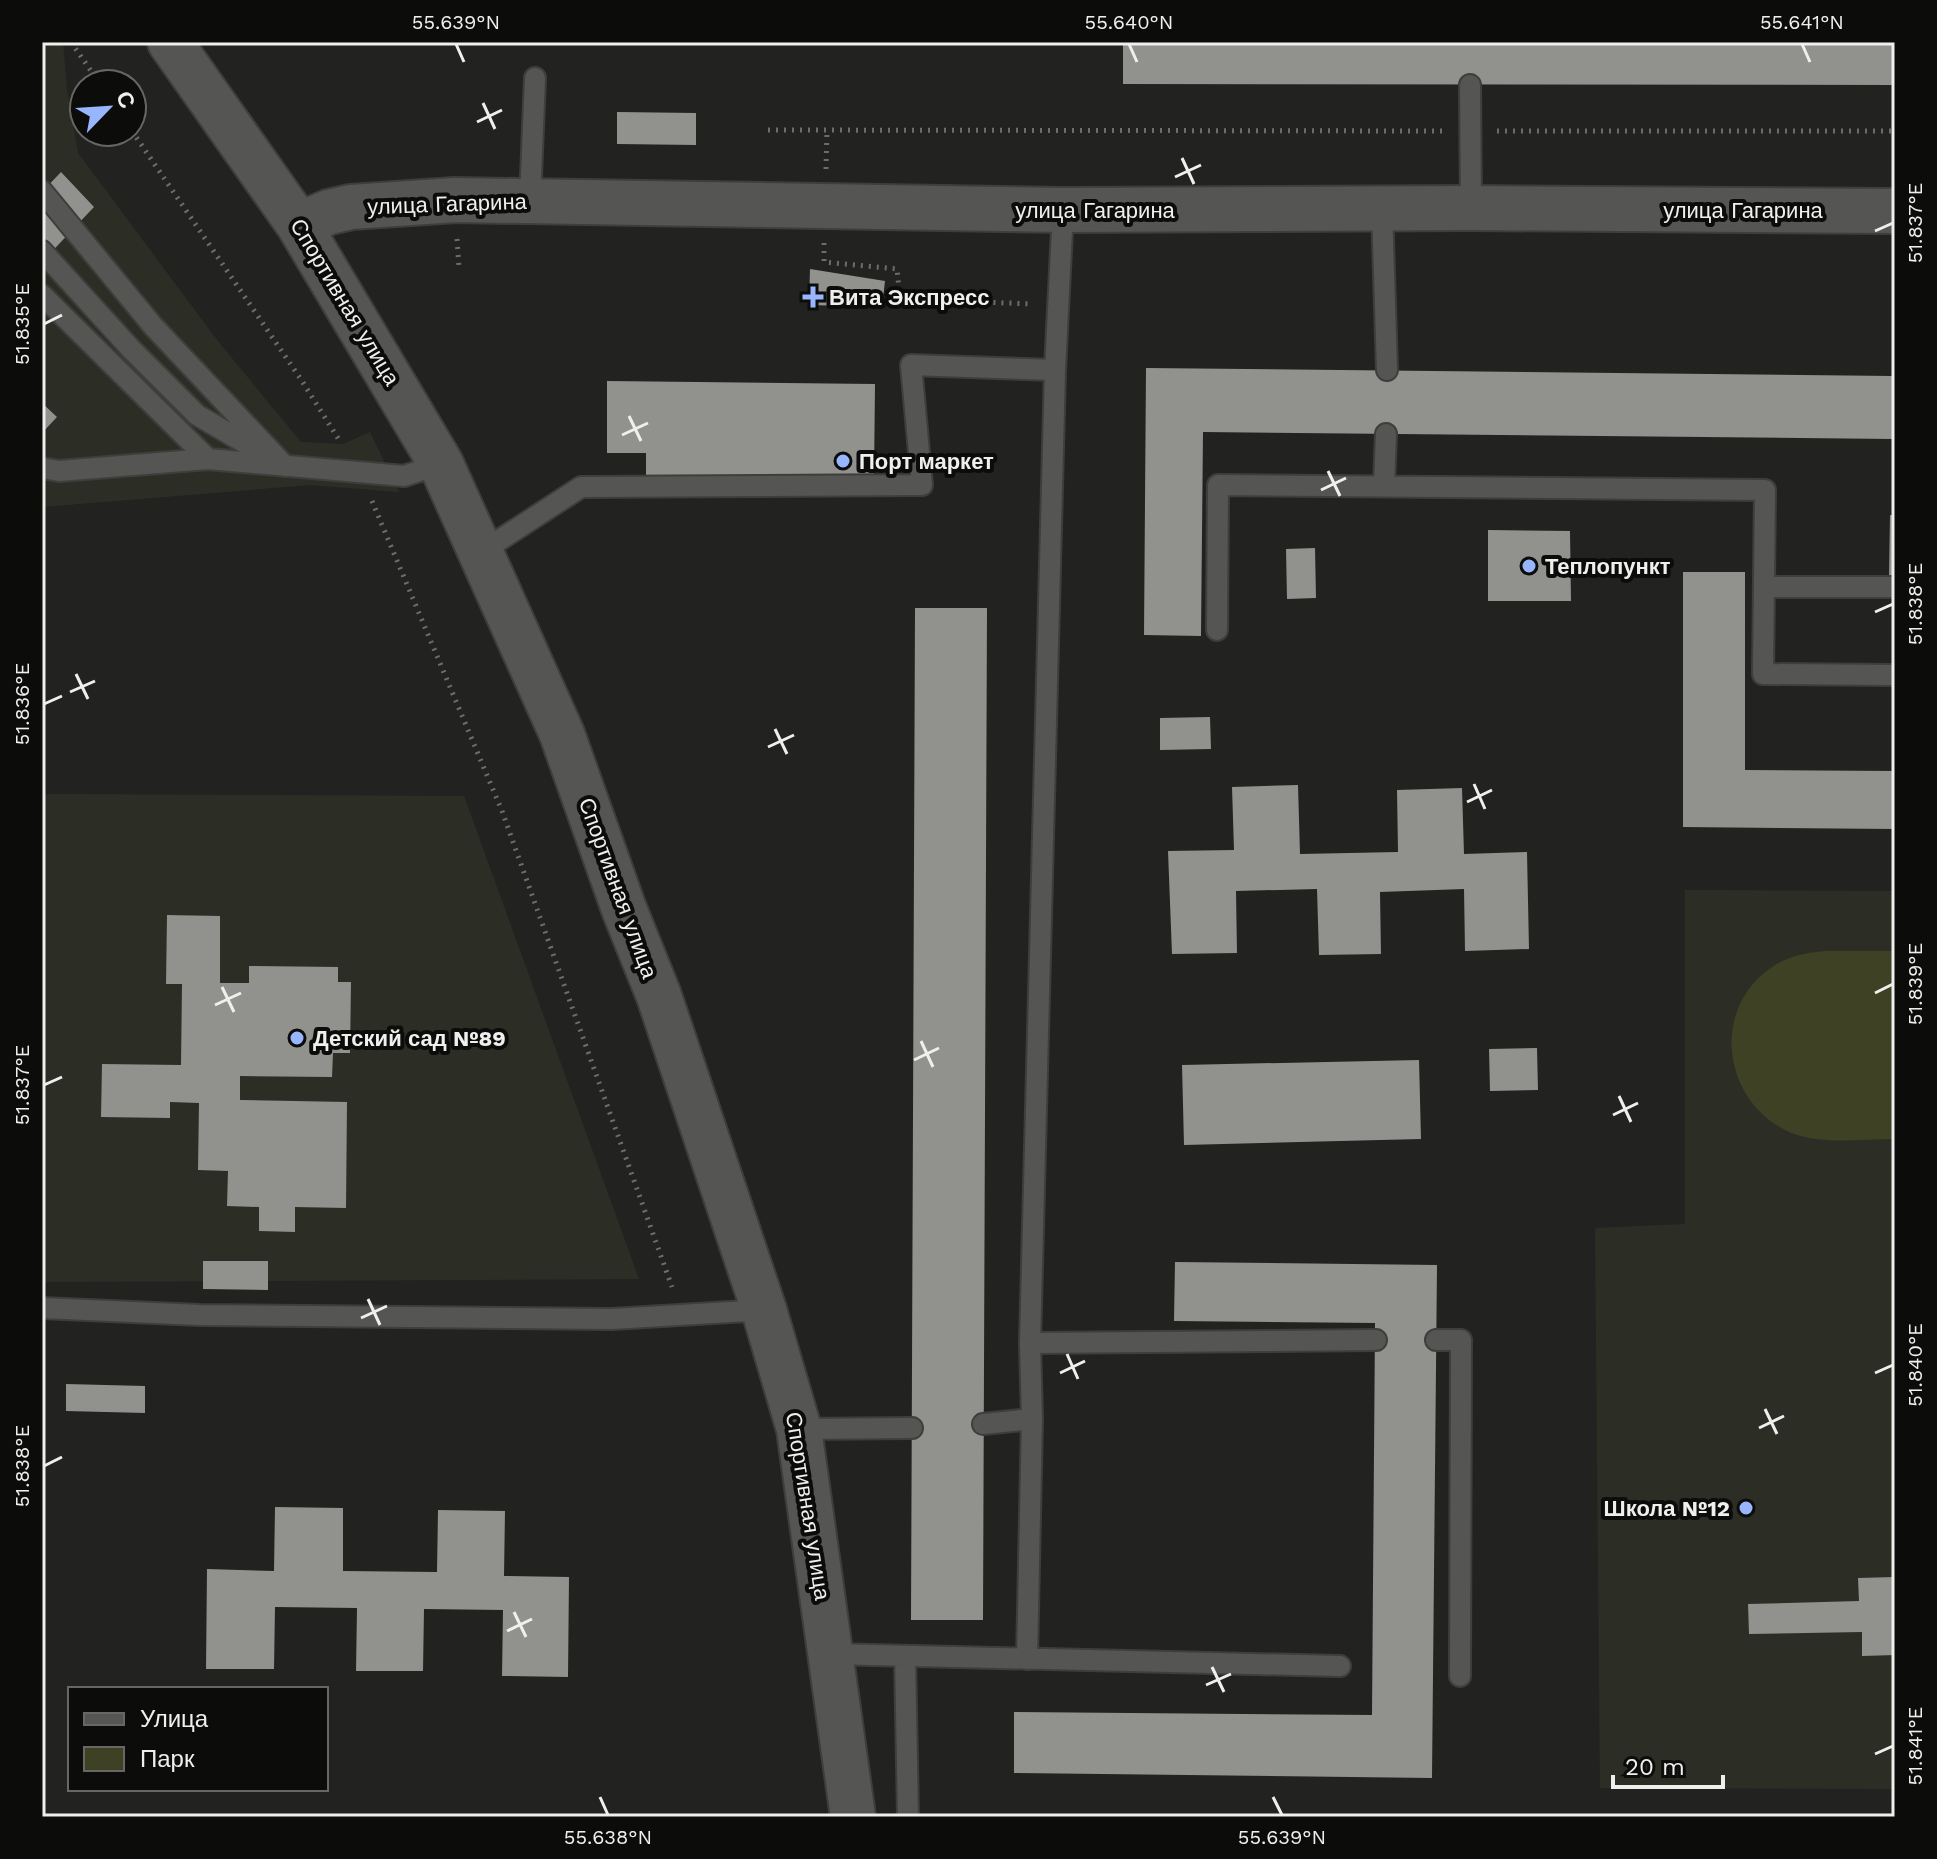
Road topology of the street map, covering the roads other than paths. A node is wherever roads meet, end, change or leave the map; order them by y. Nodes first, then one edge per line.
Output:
1 (170, 42) edge
2 (535, 78) dead end
3 (1470, 85) dead end
4 (42, 191) edge
5 (530, 201) junction
6 (1382, 208) junction
7 (1471, 208) junction
8 (1063, 210) junction
9 (1895, 211) edge
10 (299, 225) junction
11 (42, 251) edge
12 (42, 295) edge
13 (1055, 370) junction
14 (1387, 370) dead end
15 (1386, 434) dead end
16 (208, 459) junction
17 (441, 464) junction
18 (285, 466) junction
19 (42, 468) edge
20 (1384, 486) junction
21 (481, 552) junction
22 (1764, 587) junction
23 (1895, 587) edge
24 (1217, 630) dead end
25 (1895, 675) edge
26 (42, 1308) edge
27 (764, 1310) junction
28 (1376, 1340) dead end
29 (1436, 1340) dead end
30 (1030, 1343) junction
31 (1032, 1419) junction
32 (983, 1424) dead end
33 (912, 1428) dead end
34 (799, 1429) junction
35 (831, 1654) junction
36 (905, 1656) junction
37 (1027, 1659) junction
38 (1340, 1666) dead end
39 (1460, 1676) dead end
40 (853, 1817) edge
41 (908, 1817) edge

1 - 10 street, Спортивная улица
2 - 5 lane
3 - 7 lane
4 - 18 lane
5 - 8 street, улица Гагарина
5 - 10 street, улица Гагарина
6 - 7 street, улица Гагарина
6 - 8 street, улица Гагарина
6 - 14 lane
7 - 9 street, улица Гагарина
8 - 13 lane
10 - 17 street, Спортивная улица
11 - 18 lane
12 - 16 lane
13 - 21 lane
13 - 30 lane
15 - 20 lane
16 - 18 lane
16 - 19 lane
17 - 18 lane
17 - 21 street, Спортивная улица
20 - 22 lane
20 - 24 lane
21 - 27 street, Спортивная улица
22 - 23 lane
22 - 25 lane
26 - 27 lane
27 - 34 street, Спортивная улица
28 - 30 lane
29 - 39 lane
30 - 31 lane
31 - 32 lane
31 - 37 lane
33 - 34 lane
34 - 35 street, Спортивная улица
35 - 36 lane
35 - 40 street, Спортивная улица
36 - 37 lane
36 - 41 lane
37 - 38 lane

